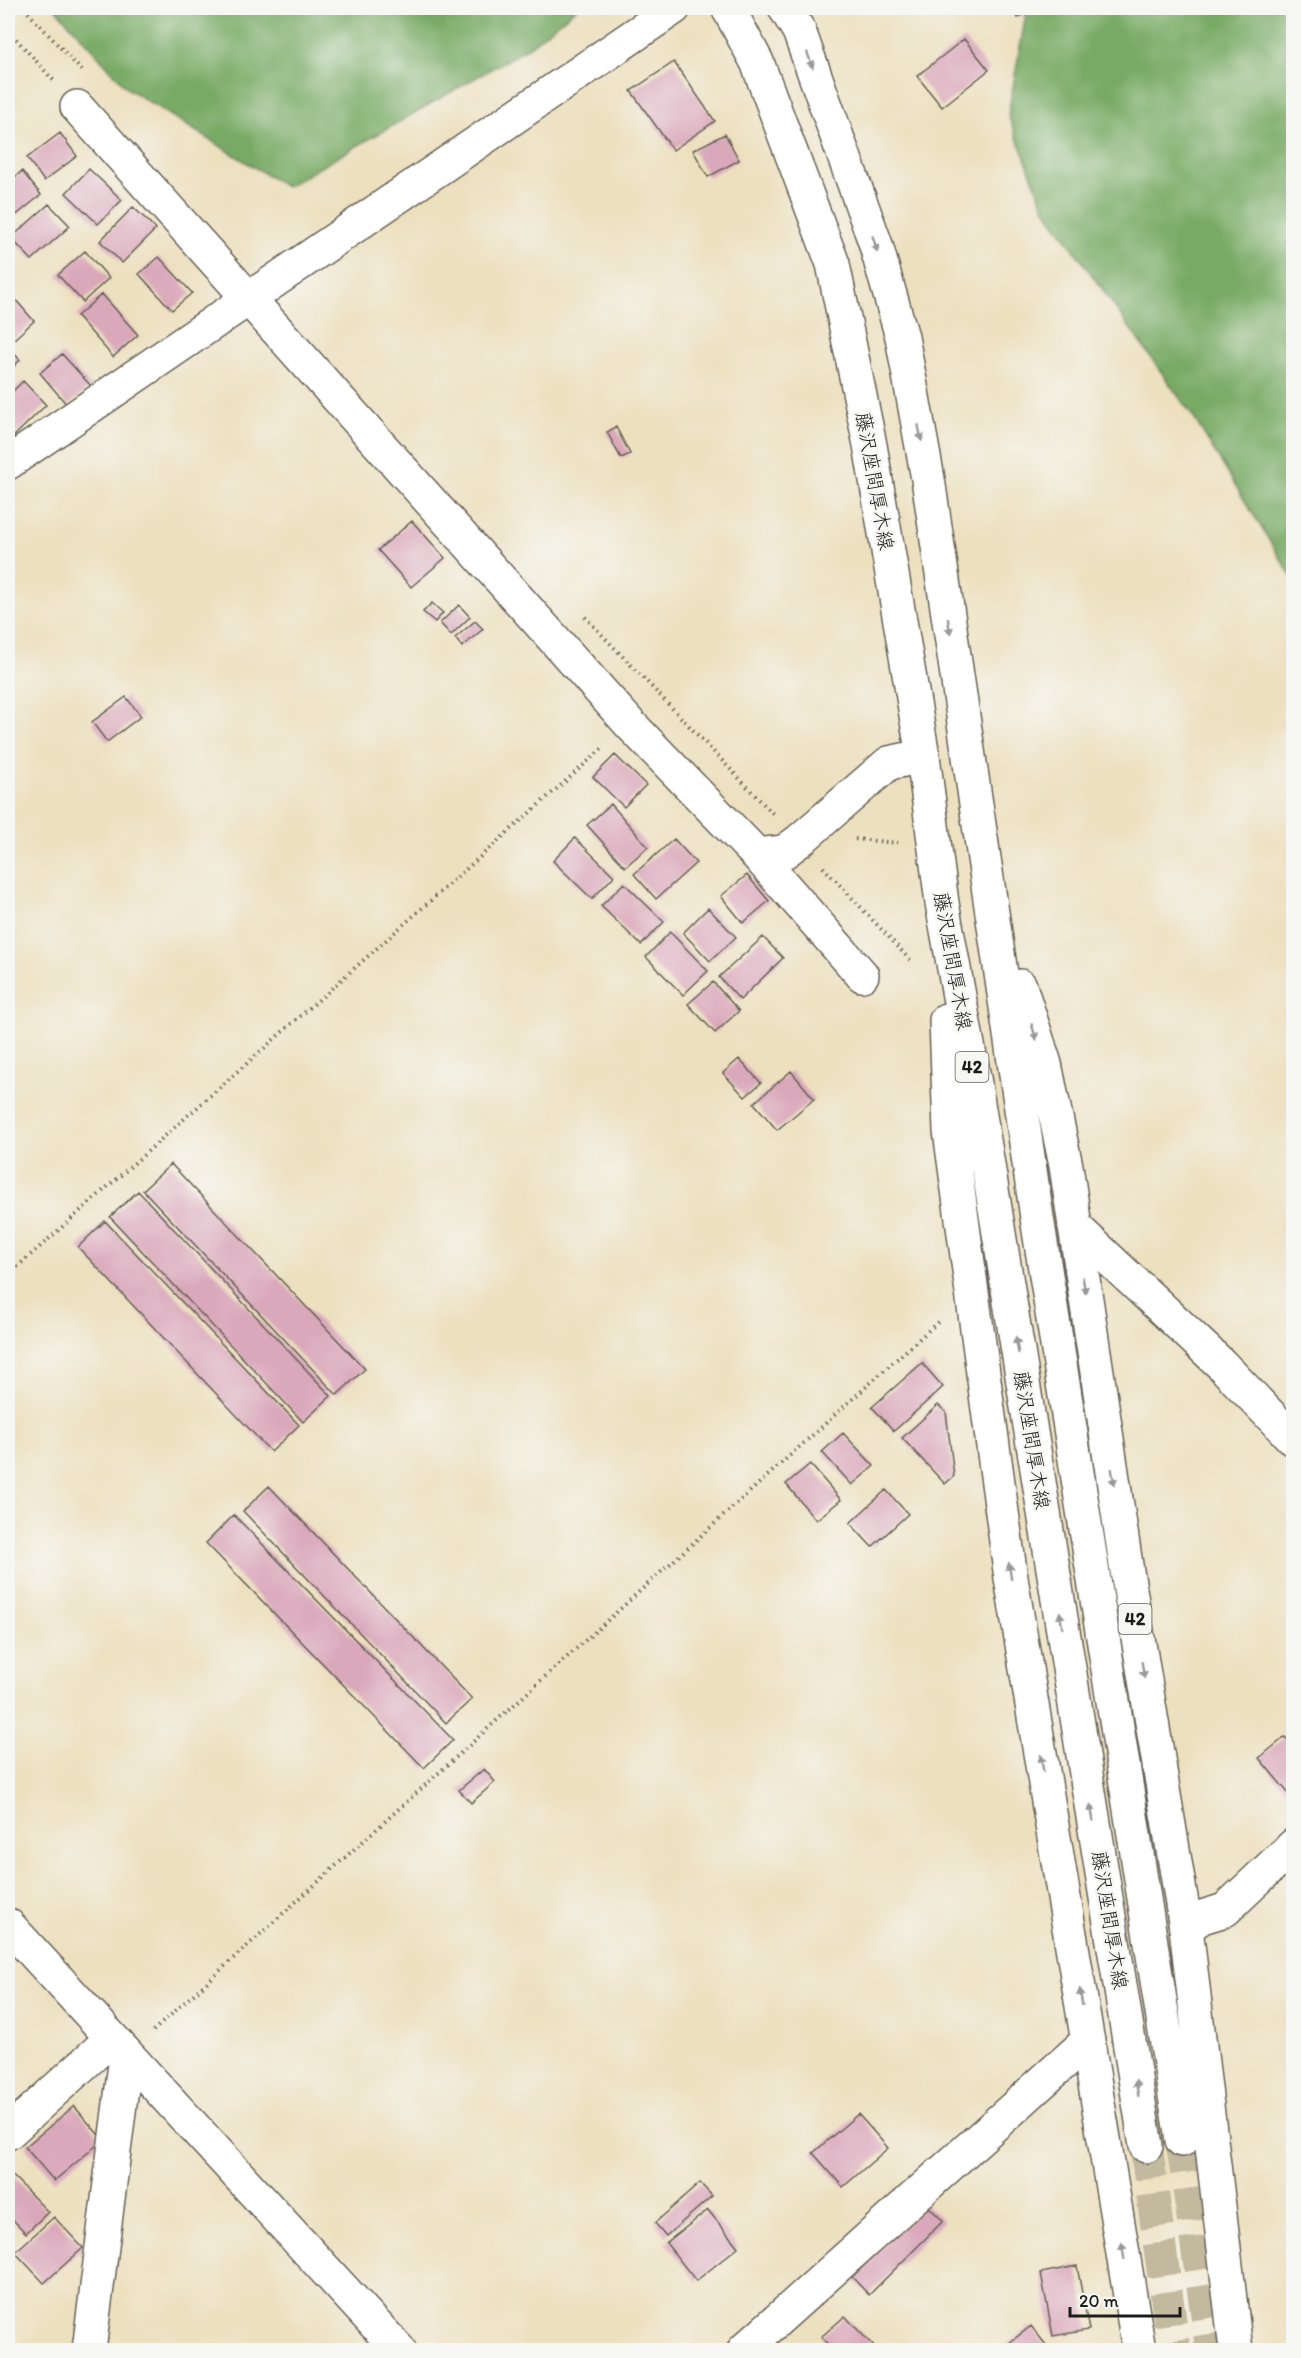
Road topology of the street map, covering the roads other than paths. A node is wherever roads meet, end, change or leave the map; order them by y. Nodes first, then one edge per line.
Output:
1 (674, 8) edge
2 (728, 8) edge
3 (785, 8) edge
4 (77, 107) road end
5 (249, 296) junction
6 (8, 463) edge
7 (923, 756) junction
8 (757, 855) junction
9 (991, 896) junction
10 (942, 903) junction
11 (862, 975) dead end
12 (1075, 1227) junction
13 (1293, 1440) edge
14 (1293, 1845) edge
15 (8, 1925) edge
16 (1186, 1928) junction
17 (1088, 2041) junction
18 (118, 2047) junction
19 (8, 2133) edge
20 (1182, 2140) tunnel mouth
21 (1146, 2146) tunnel mouth
22 (90, 2350) edge
23 (399, 2350) edge
24 (744, 2350) edge
25 (1139, 2350) edge
26 (1236, 2350) edge

1 - 5 main road
2 - 7 main road, 藤沢座間厚木線 / 42
3 -> 9 main road, 藤沢座間厚木線 / 42
4 - 5 main road
5 - 6 main road
5 - 8 main road
7 - 8 main road
7 - 10 main road, 藤沢座間厚木線 / 42
8 - 11 main road
9 -> 12 main road, 42
9 - 20 main road, 藤沢座間厚木線 / 42
17 -> 10 main road, 42
21 -> 10 main road, 藤沢座間厚木線 / 42
12 - 13 main road
12 -> 16 main road, 42
14 - 16 main road
15 - 18 main road
16 - 26 main road, 42
17 - 24 main road
25 -> 17 main road, 42
18 - 19 main road
18 - 22 main road
18 - 23 main road

